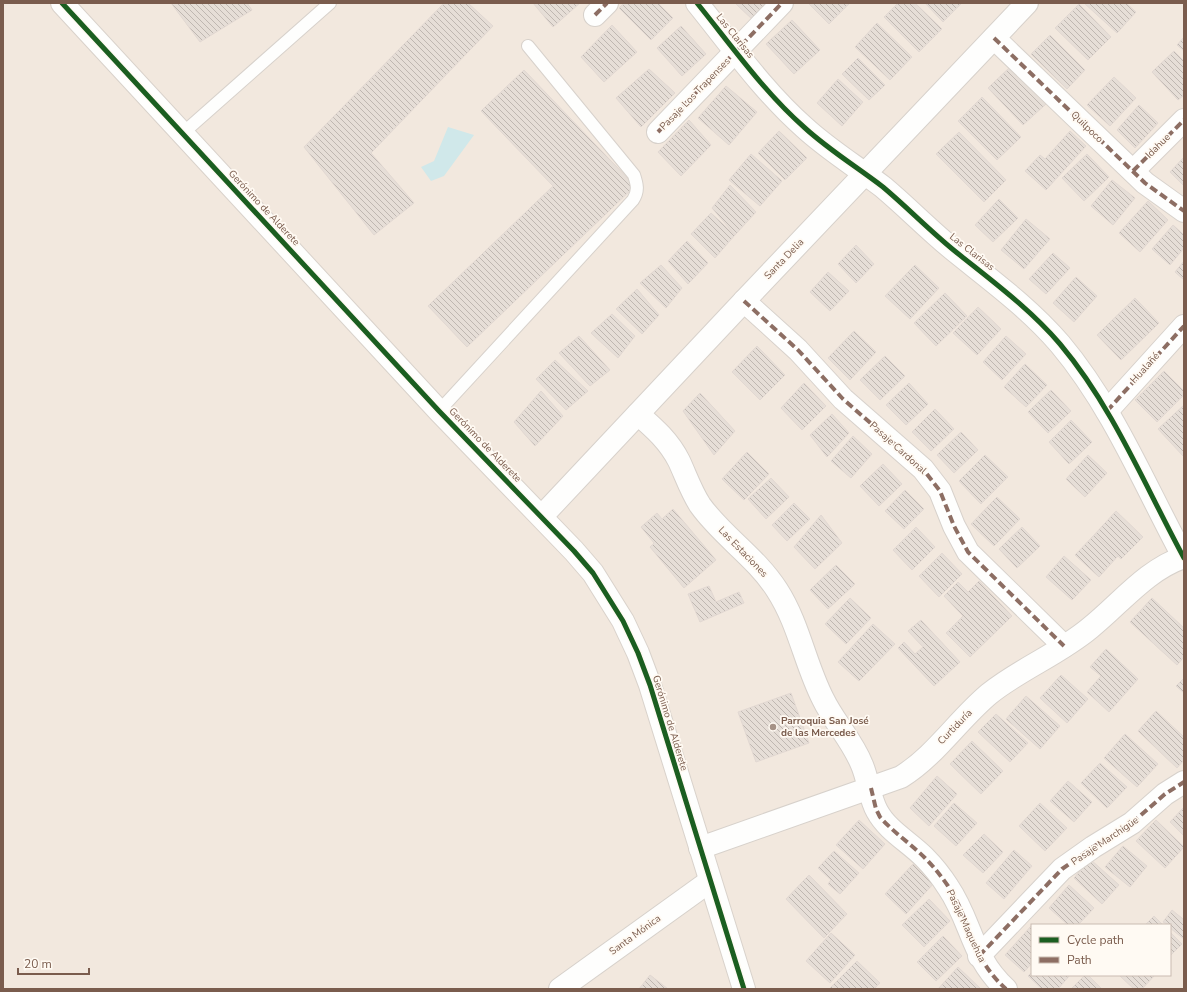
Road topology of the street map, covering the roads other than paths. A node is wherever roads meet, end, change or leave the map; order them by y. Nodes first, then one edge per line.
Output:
1 (62, 3) edge
2 (330, 3) edge
3 (697, 3) edge
4 (782, 3) edge
5 (1027, 3) edge
6 (994, 38) junction
7 (528, 46) dead end
8 (736, 51) junction
9 (1184, 120) edge
10 (658, 132) dead end
11 (183, 133) junction
12 (1133, 171) junction
13 (864, 174) junction
14 (1184, 211) edge
15 (744, 301) junction
16 (1184, 326) edge
17 (439, 411) junction
18 (1107, 411) junction
19 (638, 414) junction
20 (542, 516) junction
21 (1184, 558) edge
22 (1064, 646) junction
23 (1184, 782) edge
24 (871, 788) junction
25 (700, 848) junction
26 (710, 881) junction
27 (979, 956) junction
28 (560, 989) edge
29 (744, 989) edge
30 (1006, 989) edge

1 - 11 street, Gerónimo de Alderete
2 - 11 lane
3 - 8 street, Las Clarisas
4 - 8 street, Pasaje Los Trapenses
5 - 6 street, Santa Delia
6 - 12 street, Quilpoco
6 - 13 street, Santa Delia
7 - 17 lane
8 - 10 street, Pasaje Los Trapenses
8 - 13 street, Las Clarisas
9 - 12 street, Idahue
11 - 17 street, Gerónimo de Alderete
12 - 14 street, Quilpoco
13 - 15 street, Santa Delia
13 - 18 street, Las Clarisas
15 - 19 street, Santa Delia
15 - 22 street, Pasaje Cardonal
16 - 18 street, Hualañé
17 - 20 street, Gerónimo de Alderete
18 - 21 street, Las Clarisas
19 - 20 street, Santa Delia
19 - 24 street, Las Estaciones
20 - 25 street, Gerónimo de Alderete
21 - 22 street, Curtiduría
22 - 24 street, Curtiduría
23 - 27 street, Pasaje Marchigüe
24 - 25 street, Curtiduría
24 - 27 street, Pasaje Maquehua
25 - 26 street, Gerónimo de Alderete
26 - 28 street, Santa Mónica
26 - 29 street, Gerónimo de Alderete
27 - 30 street, Pasaje Maquehua

